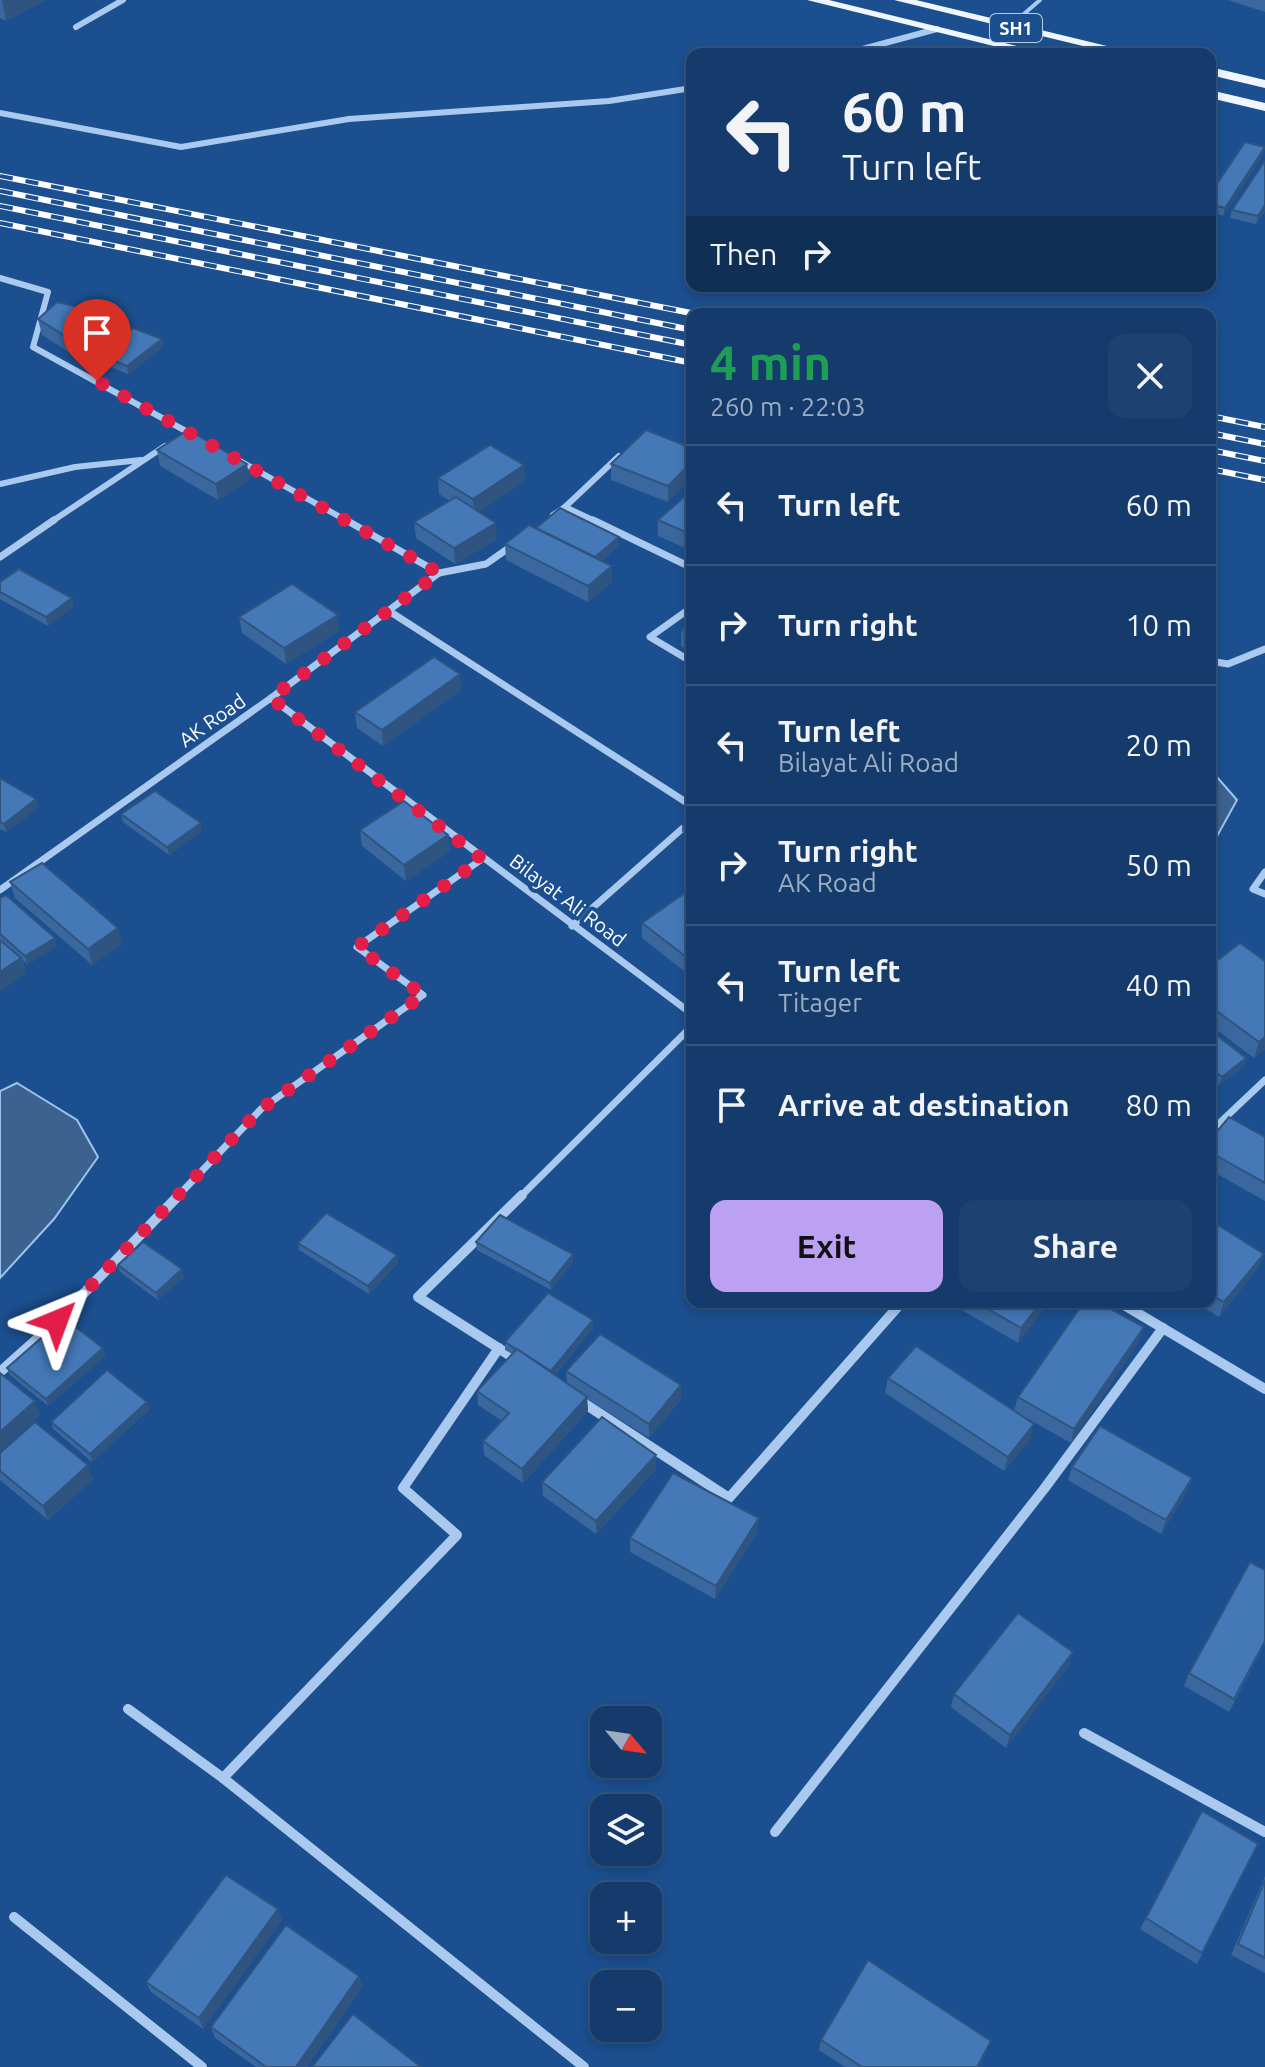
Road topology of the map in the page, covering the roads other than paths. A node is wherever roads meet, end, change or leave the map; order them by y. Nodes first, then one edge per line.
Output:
1 (123, 0) edge
2 (813, 0) edge
3 (900, 0) edge
4 (1040, 0) edge
5 (1010, 26) junction
6 (76, 27) dead end
7 (937, 29) junction
8 (866, 48) edge
9 (1018, 48) edge
10 (1107, 48) edge
11 (1216, 72) edge
12 (1265, 84) edge
13 (686, 89) edge
14 (1216, 95) edge
15 (1265, 107) edge
16 (0, 113) edge
17 (1, 277) edge
18 (187, 432) junction
19 (201, 439) edge
20 (227, 454) edge
21 (619, 456) edge
22 (146, 459) junction
23 (0, 484) edge
24 (565, 507) junction
25 (543, 523) edge
26 (520, 540) edge
27 (0, 557) edge
28 (684, 564) edge
29 (439, 573) junction
30 (389, 611) junction
31 (686, 611) edge
32 (1265, 649) edge
33 (686, 658) edge
34 (1216, 662) edge
35 (271, 698) junction
36 (686, 802) edge
37 (686, 825) edge
38 (482, 859) junction
39 (1265, 872) edge
40 (0, 890) edge
41 (1265, 894) edge
42 (572, 926) junction
43 (686, 1010) edge
44 (686, 1032) edge
45 (1265, 1080) edge
46 (1216, 1126) edge
47 (897, 1308) edge
48 (1129, 1308) edge
49 (1163, 1328) junction
50 (499, 1348) junction
51 (523, 1364) edge
52 (0, 1372) edge
53 (1265, 1389) edge
54 (573, 1396) edge
55 (128, 1709) dead end
56 (1084, 1733) dead end
57 (223, 1778) junction
58 (775, 1832) dead end
59 (1265, 1832) edge
60 (14, 1917) dead end
61 (202, 2067) edge
62 (584, 2067) edge

1 - 6 street
2 - 7 main road, SH1
3 - 5 main road, SH1
4 - 5 lane
5 - 10 main road, SH1
7 - 8 street
7 - 9 main road, SH1
11 - 12 main road
13 - 16 street
14 - 15 main road
17 - 18 street
18 - 19 street
18 - 22 street
20 - 29 street
21 - 24 street
22 - 23 street
22 - 27 street
24 - 25 street
24 - 28 street
26 - 29 street
29 - 30 street, AK Road
30 - 35 street, AK Road
30 - 36 street
31 - 33 street
32 - 34 street
35 - 38 street, Bilayat Ali Road
35 - 40 street, AK Road
37 - 42 street
38 - 42 street, Bilayat Ali Road
38 - 52 street
39 - 41 street
42 - 43 street, Bilayat Ali Road
44 - 50 street
45 - 46 street
47 - 54 street
48 - 49 street
49 - 53 street
49 - 58 street
50 - 51 street
50 - 57 street
55 - 57 street
56 - 59 street
57 - 62 street
60 - 61 street

